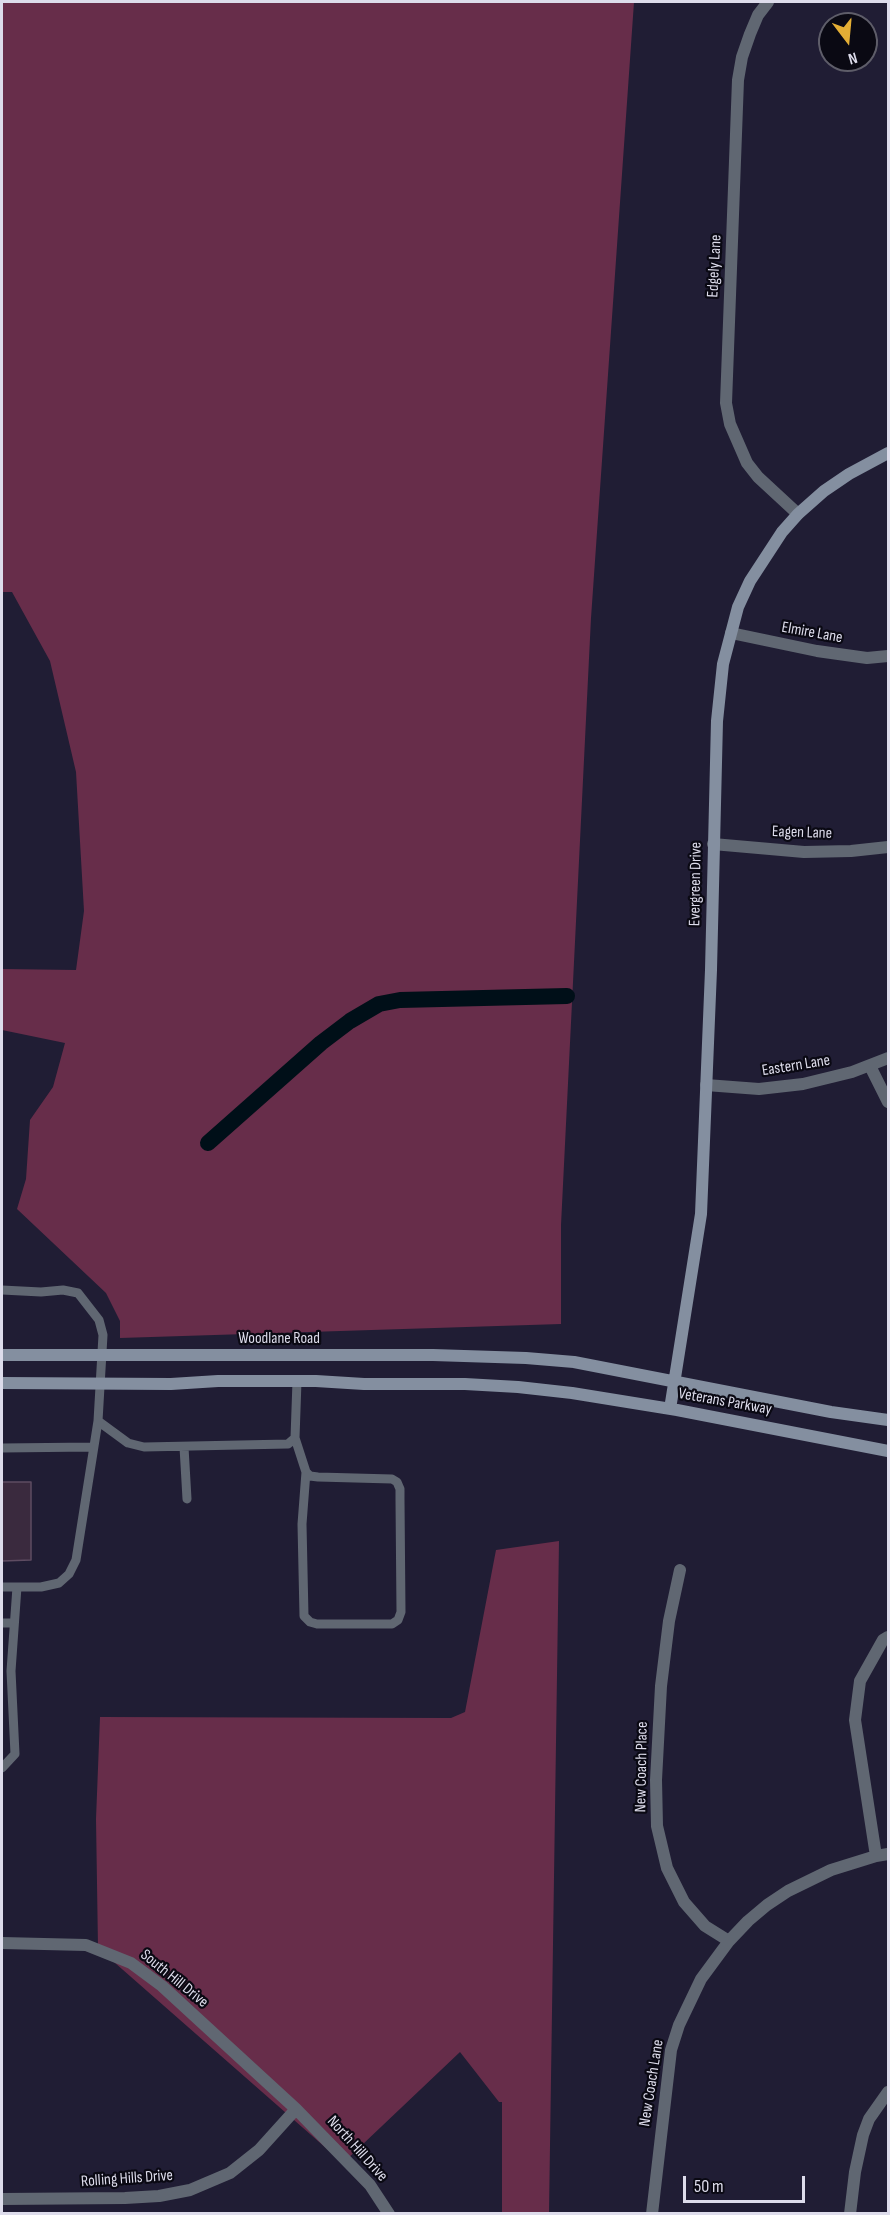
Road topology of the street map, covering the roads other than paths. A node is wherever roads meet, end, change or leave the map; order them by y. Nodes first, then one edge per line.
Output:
1 (768, 2) edge
2 (888, 453) edge
3 (798, 514) junction
4 (731, 633) junction
5 (888, 656) edge
6 (713, 844) junction
7 (888, 847) edge
8 (888, 1058) edge
9 (870, 1066) junction
10 (706, 1085) junction
11 (888, 1102) edge
12 (2, 1290) edge
13 (2, 1354) edge
14 (100, 1354) junction
15 (557, 1361) joint
16 (297, 1381) junction
17 (2, 1383) edge
18 (674, 1383) junction
19 (100, 1384) junction
20 (670, 1409) junction
21 (98, 1420) junction
22 (888, 1420) edge
23 (295, 1438) junction
24 (92, 1446) junction
25 (184, 1447) junction
26 (2, 1448) edge
27 (888, 1452) edge
28 (306, 1472) junction
29 (187, 1499) dead end
30 (680, 1570) dead end
31 (2, 1587) edge
32 (17, 1587) junction
33 (2, 1623) edge
34 (14, 1623) junction
35 (888, 1637) edge
36 (6, 1671) edge
37 (2, 1768) edge
38 (882, 1855) edge
39 (729, 1941) junction
40 (2, 1943) edge
41 (888, 2092) edge
42 (296, 2109) junction
43 (2, 2199) edge
44 (389, 2214) edge
45 (652, 2214) edge
46 (850, 2214) edge

1 - 3 street, Edgely Lane
2 - 3 main road, Evergreen Drive
3 - 4 main road, Evergreen Drive
4 - 5 street, Elmire Lane
4 - 6 main road, Evergreen Drive
6 - 7 street, Eagen Lane
6 - 10 main road, Evergreen Drive
8 - 9 street, Eastern Lane
9 - 10 street, Eastern Lane
9 - 11 street
10 - 18 main road, Evergreen Drive
12 - 14 lane
13 - 14 main road, Woodlane Road
14 - 15 main road, Woodlane Road
14 - 19 lane
15 - 18 main road, Veterans Parkway
16 - 19 main road
16 - 20 main road, Veterans Parkway
16 - 23 lane
17 - 19 main road
18 - 20 main road, Evergreen Drive
18 - 22 main road, Veterans Parkway
19 - 21 lane
20 - 27 main road, Veterans Parkway
21 - 24 lane
21 - 25 lane
23 - 25 lane
23 - 28 lane
24 - 26 lane
24 - 32 lane
25 - 29 lane
28 - 28 lane
30 - 39 street, New Coach Place
31 - 32 lane
32 - 34 lane
33 - 34 lane
34 - 36 lane
35 - 38 street
36 - 37 lane
38 - 39 street, New Coach Lane
39 - 45 street, New Coach Lane
40 - 42 street, South Hill Drive
41 - 46 street
42 - 43 street, Rolling Hills Drive
42 - 44 street, North Hill Drive

